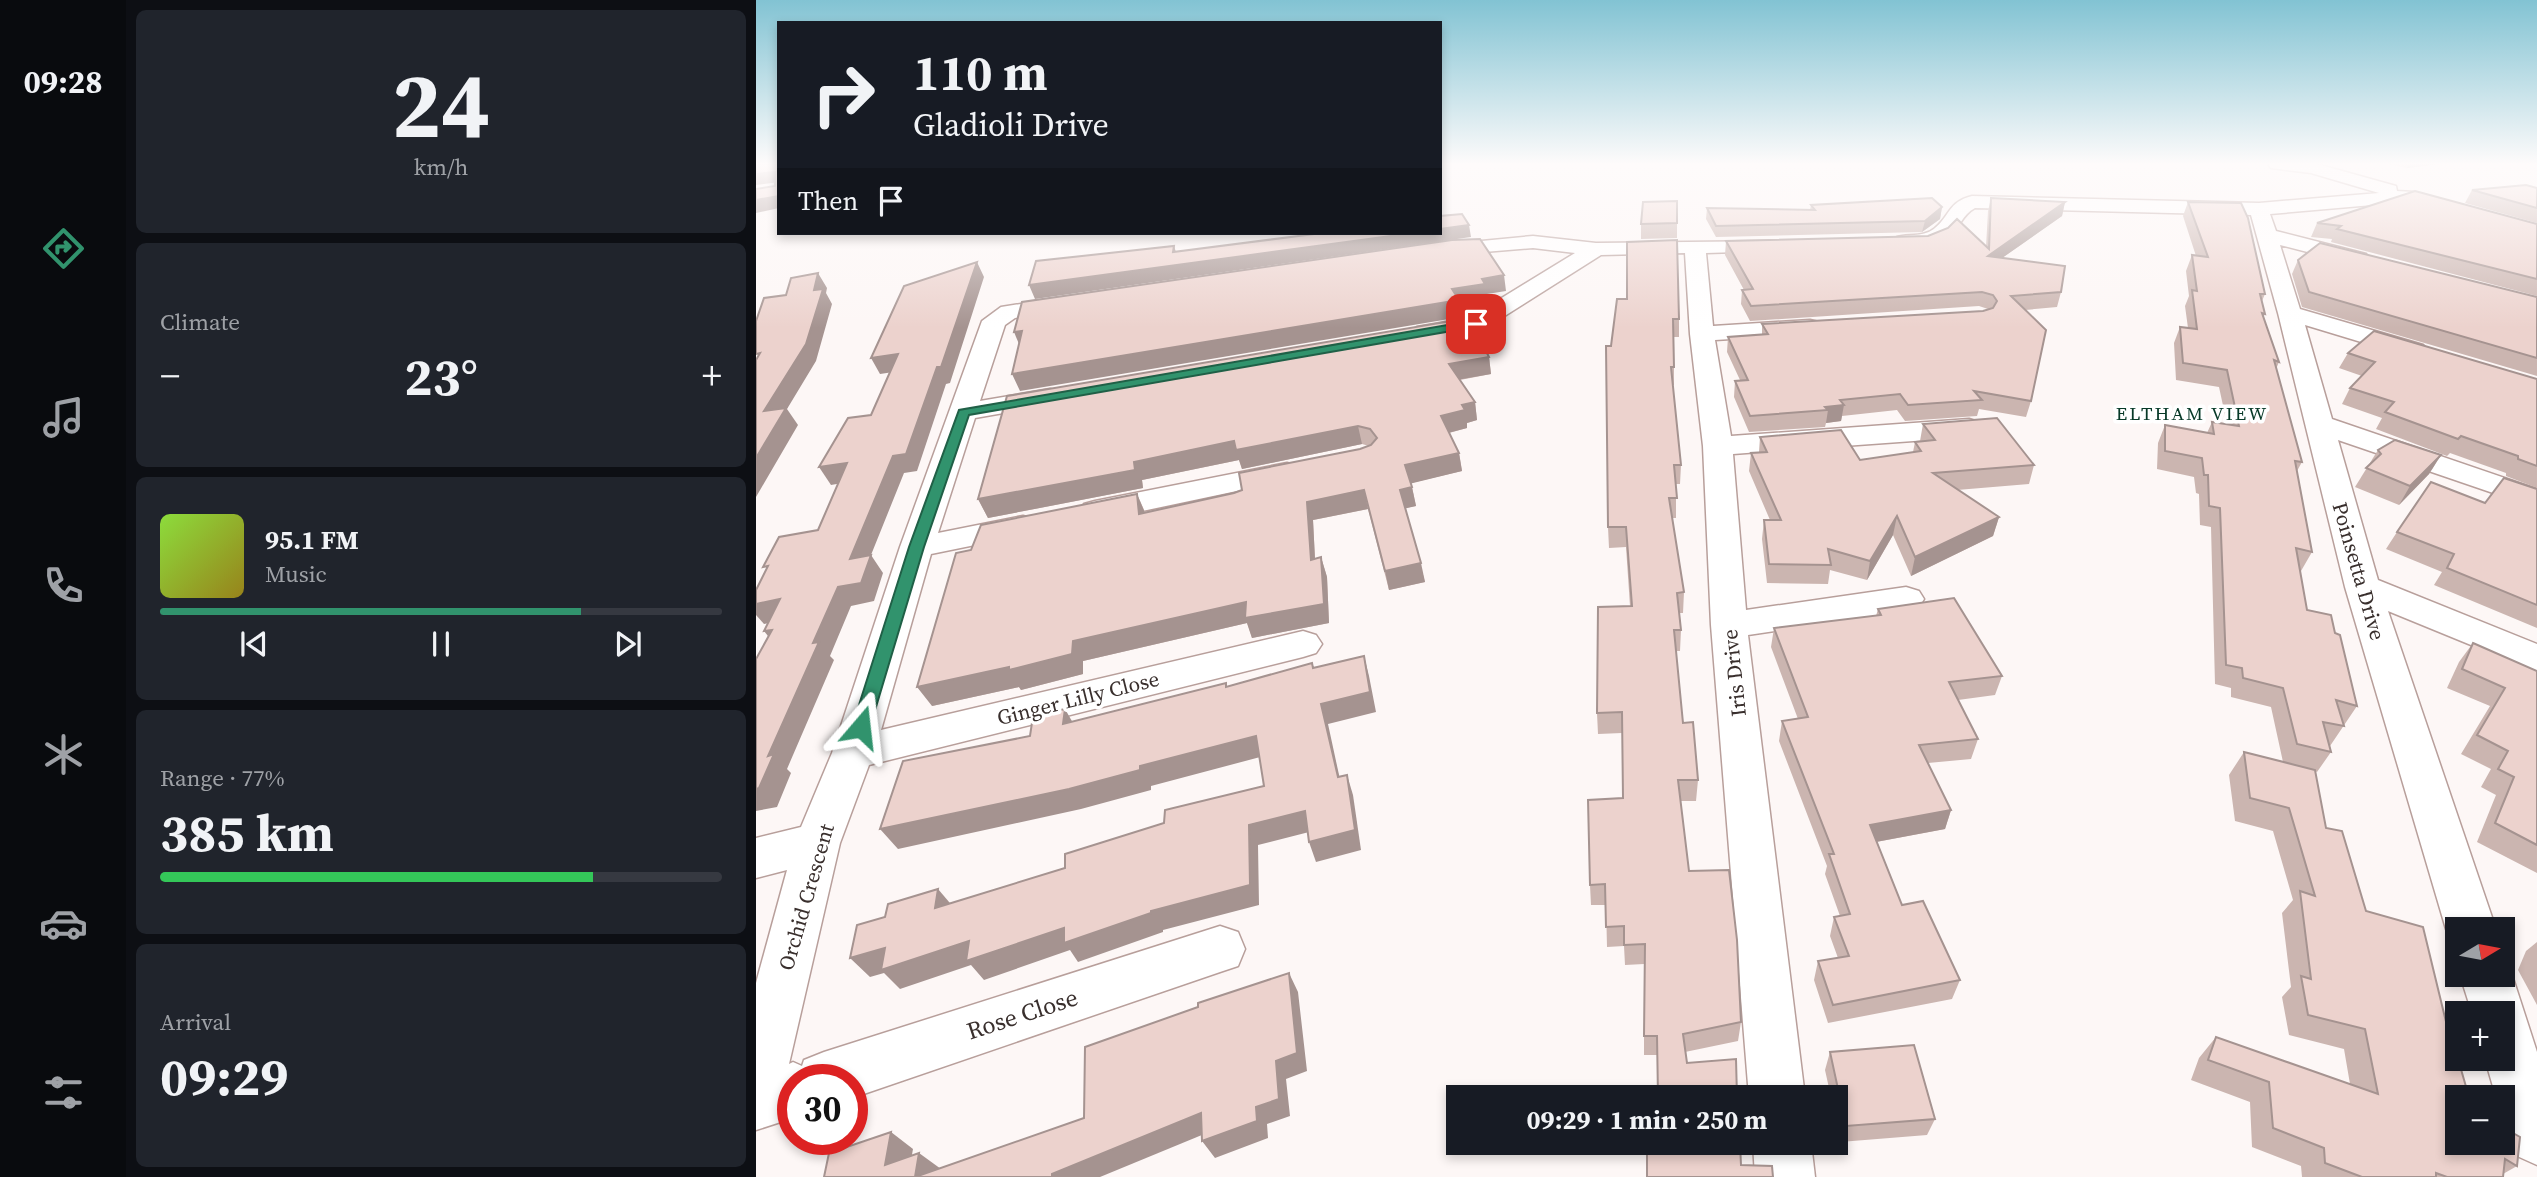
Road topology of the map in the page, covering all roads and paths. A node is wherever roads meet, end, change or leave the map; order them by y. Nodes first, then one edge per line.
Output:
1 (1952, 219) edge
2 (2218, 219) edge
3 (2276, 219) edge
4 (2263, 222) junction
5 (1880, 242) edge
6 (1789, 244) edge
7 (1695, 248) junction
8 (1596, 249) junction
9 (1413, 253) edge
10 (2375, 263) edge
11 (1090, 300) edge
12 (2290, 313) junction
13 (1826, 326) edge
14 (1702, 334) junction
15 (1409, 335) edge
16 (2433, 356) edge
17 (1071, 394) edge
18 (963, 412) junction
19 (2317, 423) junction
20 (1990, 426) edge
21 (1718, 446) junction
22 (1309, 467) edge
23 (2537, 499) edge
24 (917, 547) junction
25 (2362, 587) junction
26 (1906, 599) dead end
27 (1729, 625) junction
28 (1303, 644) dead end
29 (2537, 659) edge
30 (853, 753) junction
31 (817, 843) junction
32 (756, 858) edge
33 (2467, 917) edge
34 (1220, 949) dead end
35 (868, 1065) edge
36 (2515, 1068) edge
37 (756, 1084) edge
38 (1776, 1085) edge
39 (777, 1095) edge
40 (756, 1102) edge
41 (2537, 1136) edge
42 (1783, 1155) edge
43 (1785, 1177) edge

1 - 5 street
2 - 4 street
3 - 4 street
4 - 10 street
4 - 12 street, Poinsetta Drive
6 - 7 street
7 - 8 street
7 - 14 street, Iris Drive
8 - 9 street
8 - 15 street
11 - 18 street, Orchid Crescent
12 - 16 street
12 - 19 street, Poinsetta Drive
13 - 14 street
14 - 21 street, Iris Drive
17 - 18 street
18 - 24 street, Orchid Crescent
19 - 23 street
19 - 25 street, Poinsetta Drive
20 - 21 street
21 - 27 street, Iris Drive
22 - 24 street
24 - 30 street, Orchid Crescent
25 - 29 street
25 - 33 street, Poinsetta Drive
26 - 27 street
27 - 38 street, Iris Drive
28 - 30 street, Ginger Lilly Close
30 - 31 street, Orchid Crescent
31 - 32 street
31 - 37 street, Orchid Crescent
34 - 35 street, Rose Close
36 - 41 street
39 - 40 street
42 - 43 street

